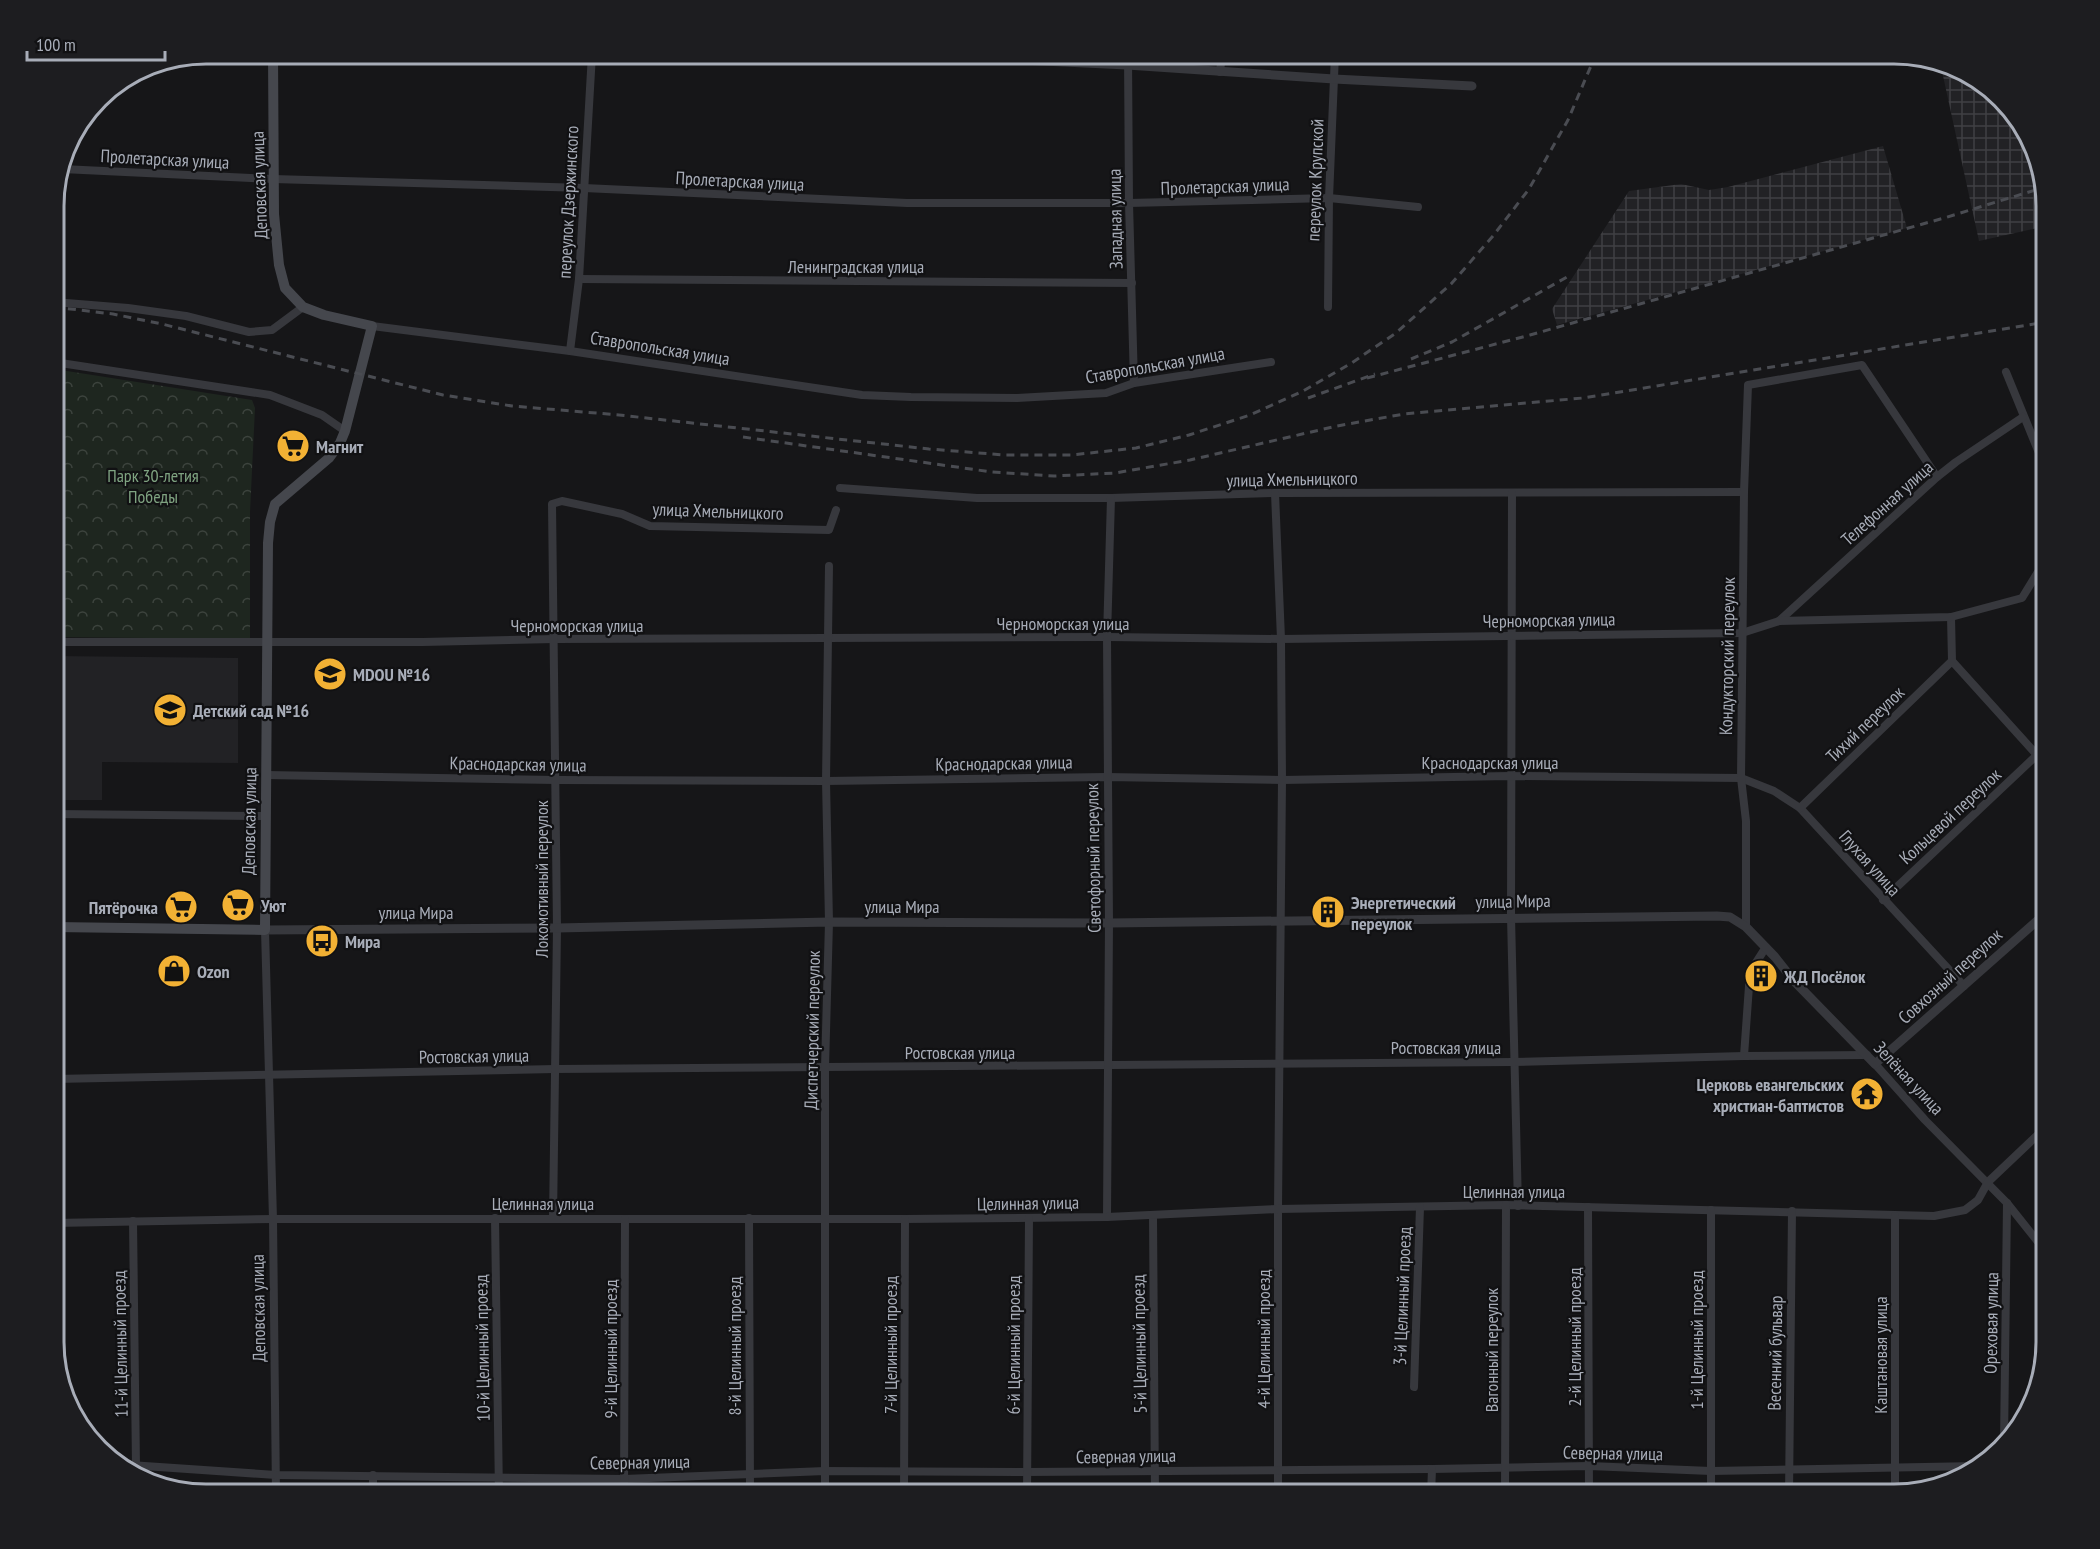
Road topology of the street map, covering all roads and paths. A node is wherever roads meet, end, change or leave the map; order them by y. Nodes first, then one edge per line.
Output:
1 (273, 64) edge
2 (591, 64) edge
3 (1107, 64) edge
4 (1220, 64) edge
5 (1335, 64) edge
6 (1128, 65) junction
7 (1220, 72) junction
8 (1334, 79) junction
9 (1472, 86) dead end
10 (69, 169) edge
11 (273, 179) junction
12 (584, 188) junction
13 (1329, 198) junction
14 (1129, 203) junction
15 (1418, 207) dead end
16 (579, 279) junction
17 (1132, 283) junction
18 (65, 303) edge
19 (303, 307) junction
20 (1328, 307) dead end
21 (372, 326) junction
22 (570, 351) junction
23 (1271, 362) dead end
24 (65, 364) edge
25 (2006, 372) dead end
26 (1134, 383) junction
27 (2023, 417) junction
28 (345, 430) junction
29 (2036, 447) edge
30 (1937, 477) junction
31 (840, 488) dead end
32 (1744, 492) junction
33 (1275, 493) junction
34 (1512, 493) junction
35 (1111, 498) junction
36 (552, 504) joint
37 (837, 510) dead end
38 (829, 566) dead end
39 (2036, 575) edge
40 (1951, 617) junction
41 (1779, 621) junction
42 (1742, 633) junction
43 (1510, 636) junction
44 (1107, 638) junction
45 (555, 639) junction
46 (827, 639) junction
47 (1281, 639) junction
48 (65, 642) edge
49 (267, 642) junction
50 (1952, 661) junction
51 (2036, 754) edge
52 (2036, 756) edge
53 (266, 775) junction
54 (1510, 776) junction
55 (1107, 777) junction
56 (1741, 778) junction
57 (555, 780) junction
58 (1281, 780) junction
59 (826, 781) junction
60 (1800, 808) junction
61 (65, 814) edge
62 (266, 816) junction
63 (1883, 900) junction
64 (1511, 917) junction
65 (829, 922) junction
66 (1279, 922) junction
67 (2036, 922) edge
68 (1109, 923) junction
69 (65, 927) edge
70 (1746, 927) junction
71 (557, 928) junction
72 (265, 930) junction
73 (1766, 947) junction
74 (1964, 986) junction
75 (1867, 1055) junction
76 (1744, 1056) junction
77 (1513, 1062) junction
78 (1278, 1063) junction
79 (1875, 1064) junction
80 (1107, 1066) junction
81 (825, 1068) junction
82 (555, 1069) junction
83 (268, 1075) junction
84 (65, 1078) edge
85 (2036, 1136) edge
86 (1988, 1182) junction
87 (2007, 1203) junction
88 (1506, 1205) junction
89 (1420, 1206) junction
90 (1518, 1206) junction
91 (1588, 1207) junction
92 (1278, 1209) junction
93 (1711, 1210) junction
94 (1792, 1211) junction
95 (1153, 1216) junction
96 (1895, 1216) junction
97 (1107, 1217) junction
98 (495, 1218) junction
99 (748, 1218) junction
100 (1029, 1218) junction
101 (273, 1219) junction
102 (554, 1219) junction
103 (625, 1219) junction
104 (825, 1219) junction
105 (905, 1219) junction
106 (133, 1221) junction
107 (65, 1223) edge
108 (2036, 1239) edge
109 (1414, 1387) dead end
110 (2004, 1431) edge
111 (136, 1465) edge
112 (1589, 1466) junction
113 (1962, 1466) edge
114 (139, 1467) edge
115 (1505, 1468) junction
116 (1789, 1468) junction
117 (1895, 1468) junction
118 (1278, 1469) junction
119 (1432, 1470) junction
120 (825, 1471) junction
121 (904, 1471) junction
122 (1155, 1471) junction
123 (1711, 1471) junction
124 (1027, 1472) junction
125 (750, 1474) junction
126 (276, 1475) junction
127 (373, 1475) junction
128 (499, 1478) junction
129 (624, 1479) junction
130 (276, 1484) edge
131 (373, 1484) edge
132 (499, 1484) edge
133 (624, 1484) edge
134 (750, 1484) edge
135 (825, 1484) edge
136 (904, 1484) edge
137 (1027, 1484) edge
138 (1155, 1484) edge
139 (1278, 1484) edge
140 (1431, 1484) edge
141 (1505, 1484) edge
142 (1589, 1484) edge
143 (1711, 1484) edge
144 (1789, 1484) edge
145 (1895, 1484) edge

1 - 11 main road, Деповская улица
2 - 12 street, переулок Дзержинского
3 - 6 street
4 - 7 street
5 - 8 street, переулок Крупской
6 - 7 street
6 - 14 street, Западная улица
7 - 8 street
8 - 9 street
8 - 13 street, переулок Крупской
10 - 11 street, Пролетарская улица
11 - 12 street, Пролетарская улица
11 - 19 main road, Деповская улица
12 - 14 street, Пролетарская улица
12 - 16 street, переулок Дзержинского
13 - 14 street, Пролетарская улица
13 - 15 street, Пролетарская улица
13 - 20 street, переулок Крупской
14 - 17 street, Западная улица
16 - 17 street, Ленинградская улица
16 - 22 street, переулок Дзержинского
17 - 26 street, Западная улица
18 - 19 street
19 - 21 main road, Ставропольская улица
21 - 22 street, Ставропольская улица
21 - 28 main road, Деповская улица
22 - 26 street, Ставропольская улица
23 - 26 street, Ставропольская улица
24 - 28 street
25 - 27 street
27 - 29 street
27 - 30 street, Телефонная улица
28 - 49 main road, Деповская улица
30 - 32 street, Кондукторский переулок
30 - 41 street, Телефонная улица
31 - 35 street, улица Хмельницкого
32 - 34 street, улица Хмельницкого
32 - 42 street, Кондукторский переулок
33 - 34 street, улица Хмельницкого
33 - 35 street, улица Хмельницкого
33 - 47 street
34 - 43 street
35 - 44 street, Светофорный переулок
36 - 37 street, улица Хмельницкого
36 - 45 street, Локомотивный переулок
38 - 46 street, Диспетчерский переулок
39 - 40 street, Черноморская улица
40 - 41 street, Черноморская улица
40 - 50 street
41 - 42 street, Черноморская улица
42 - 43 street, Черноморская улица
42 - 56 street, Кондукторский переулок
43 - 47 street, Черноморская улица
43 - 54 street
44 - 46 street, Черноморская улица
44 - 47 street, Черноморская улица
44 - 55 street, Светофорный переулок
45 - 46 street, Черноморская улица
45 - 49 street, Черноморская улица
45 - 57 street, Локомотивный переулок
46 - 59 street, Диспетчерский переулок
47 - 58 street
48 - 49 street, Черноморская улица
49 - 53 main road, Деповская улица
50 - 51 street
50 - 60 street, Тихий переулок
52 - 63 street, Кольцевой переулок
53 - 57 street, Краснодарская улица
53 - 62 main road, Деповская улица
54 - 56 street, Краснодарская улица
54 - 58 street, Краснодарская улица
54 - 64 street
55 - 58 street, Краснодарская улица
55 - 59 street, Краснодарская улица
55 - 68 street, Светофорный переулок
56 - 60 street, Глухая улица
56 - 70 street, Кондукторский переулок
57 - 59 street, Краснодарская улица
57 - 71 street, Локомотивный переулок
58 - 66 street
59 - 65 street, Диспетчерский переулок
60 - 63 street, Глухая улица
61 - 62 street
62 - 72 main road, Деповская улица
63 - 74 street, Глухая улица
64 - 66 street, улица Мира
64 - 70 street, улица Мира
64 - 77 street
65 - 68 street, улица Мира
65 - 71 street, улица Мира
65 - 81 street, Диспетчерский переулок
66 - 68 street, улица Мира
66 - 78 street
67 - 74 street, Совхозный переулок
68 - 80 street, Светофорный переулок
69 - 72 main road, улица Мира
70 - 73 street, Зелёная улица
71 - 72 street, улица Мира
71 - 82 street, Локомотивный переулок
72 - 83 street, Деповская улица
73 - 75 street, Зелёная улица
73 - 76 street
74 - 79 street, Совхозный переулок
75 - 76 street, Ростовская улица
75 - 79 street, Зелёная улица
76 - 77 street, Ростовская улица
77 - 78 street, Ростовская улица
77 - 90 street
78 - 80 street, Ростовская улица
78 - 92 street
79 - 86 street, Зелёная улица
80 - 81 street, Ростовская улица
80 - 97 street, Светофорный переулок
81 - 82 street, Ростовская улица
81 - 104 street, Диспетчерский переулок
82 - 83 street, Ростовская улица
82 - 102 street, Локомотивный переулок
83 - 84 street, Ростовская улица
83 - 101 street, Деповская улица
85 - 86 street, Целинная улица
86 - 87 street, Зелёная улица
86 - 96 street, Целинная улица
87 - 108 street, Зелёная улица
87 - 110 street, Ореховая улица
88 - 89 street, Целинная улица
88 - 90 street, Целинная улица
88 - 115 street, Вагонный переулок
89 - 92 street, Целинная улица
89 - 109 street, 3-й Целинный проезд
90 - 91 street, Целинная улица
91 - 93 street, Целинная улица
91 - 112 street, 2-й Целинный проезд
92 - 95 street, Целинная улица
92 - 118 street, 4-й Целинный проезд
93 - 94 street, Целинная улица
93 - 123 street, 1-й Целинный проезд
94 - 96 street, Целинная улица
94 - 116 street, Весенний бульвар
95 - 97 street, Целинная улица
95 - 122 street, 5-й Целинный проезд
96 - 117 street, Каштановая улица
97 - 100 street, Целинная улица
98 - 101 street, Целинная улица
98 - 102 street, Целинная улица
98 - 128 street, 10-й Целинный проезд
99 - 103 street, Целинная улица
99 - 104 street, Целинная улица
99 - 125 street, 8-й Целинный проезд
100 - 105 street, Целинная улица
100 - 124 street, 6-й Целинный проезд
101 - 106 street, Целинная улица
101 - 126 street, Деповская улица
102 - 103 street, Целинная улица
103 - 129 street, 9-й Целинный проезд
104 - 105 street, Целинная улица
104 - 120 street, Диспетчерский переулок
105 - 121 street, 7-й Целинный проезд
106 - 107 street, Целинная улица
106 - 111 street, 11-й Целинный проезд
112 - 115 street, Северная улица
112 - 123 street, Северная улица
112 - 142 street, 2-й Целинный проезд
113 - 117 street, Северная улица
114 - 126 street, Северная улица
115 - 119 street, Северная улица
115 - 141 street, Вагонный переулок
116 - 117 street, Северная улица
116 - 123 street, Северная улица
116 - 144 street, Весенний бульвар
117 - 145 street, Каштановая улица
118 - 119 street, Северная улица
118 - 122 street, Северная улица
118 - 139 street, 4-й Целинный проезд
119 - 140 street
120 - 121 street, Северная улица
120 - 125 street, Северная улица
120 - 135 street, Диспетчерский переулок
121 - 124 street, Северная улица
121 - 136 street, 7-й Целинный проезд
122 - 124 street, Северная улица
122 - 138 street, 5-й Целинный проезд
123 - 143 street, 1-й Целинный проезд
124 - 137 street, 6-й Целинный проезд
125 - 129 street, Северная улица
125 - 134 street, 8-й Целинный проезд
126 - 127 street, Северная улица
126 - 130 street, Деповская улица
127 - 128 street, Северная улица
127 - 131 street
128 - 129 street, Северная улица
128 - 132 street, 10-й Целинный проезд
129 - 133 street, 9-й Целинный проезд

